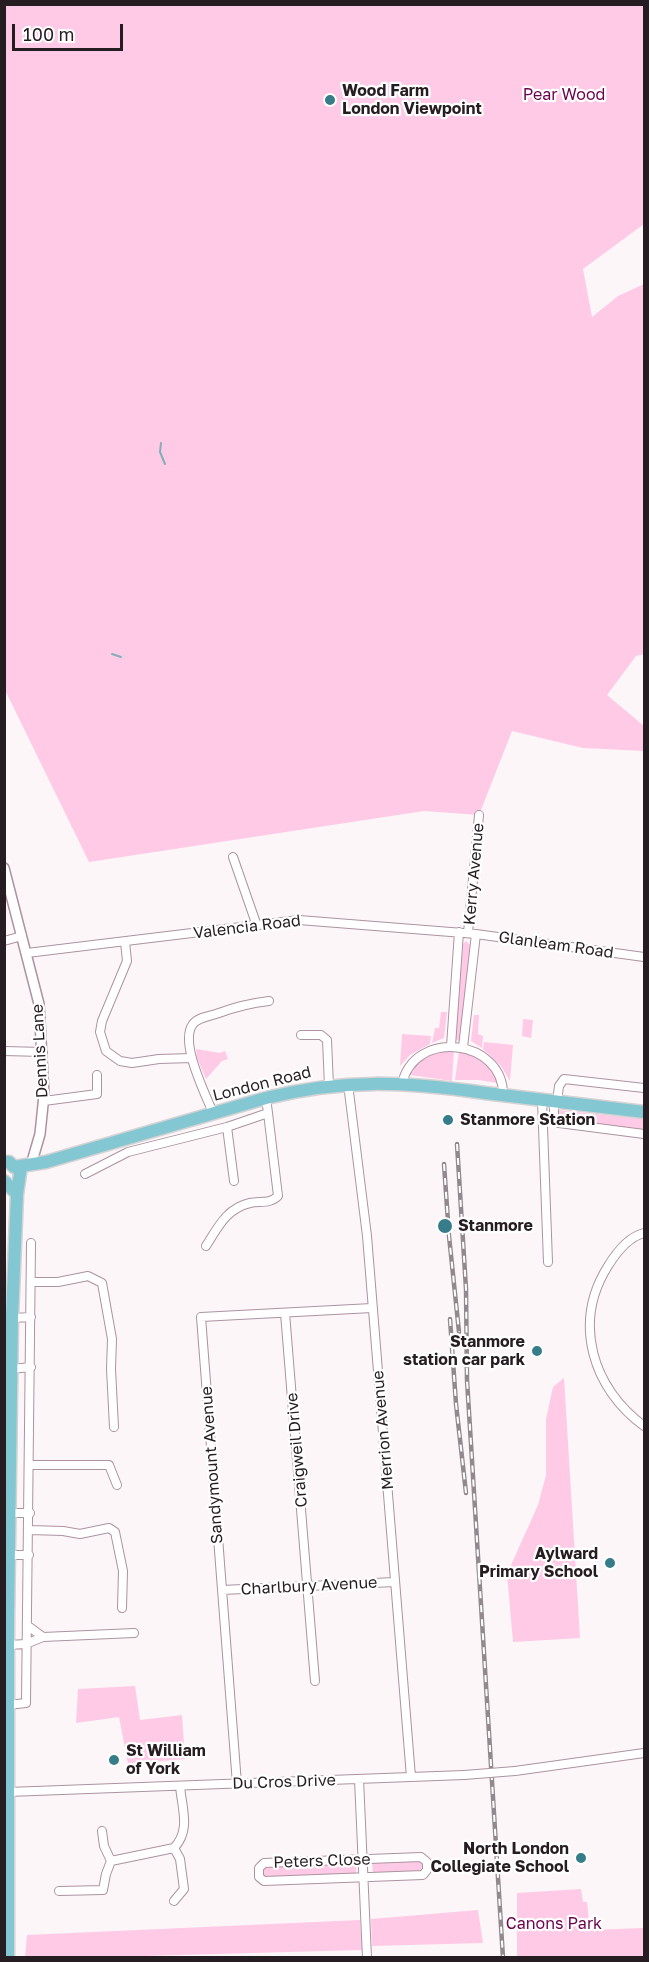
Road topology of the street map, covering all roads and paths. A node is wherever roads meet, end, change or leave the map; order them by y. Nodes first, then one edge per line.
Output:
1 (479, 815) dead end
2 (233, 857) dead end
3 (4, 868) edge
4 (257, 926) junction
5 (459, 932) junction
6 (472, 933) junction
7 (22, 936) junction
8 (4, 941) edge
9 (125, 942) junction
10 (27, 953) junction
11 (645, 957) edge
12 (269, 1001) dead end
13 (301, 1035) dead end
14 (451, 1046) junction
15 (464, 1047) junction
16 (4, 1051) edge
17 (43, 1053) junction
18 (192, 1058) junction
19 (97, 1075) dead end
20 (348, 1084) junction
21 (402, 1084) junction
22 (328, 1086) junction
23 (645, 1088) edge
24 (503, 1095) junction
25 (266, 1098) junction
26 (44, 1101) junction
27 (551, 1101) junction
28 (213, 1113) junction
29 (268, 1113) junction
30 (645, 1113) edge
31 (227, 1127) junction
32 (141, 1133) junction
33 (645, 1134) edge
34 (145, 1148) junction
35 (15, 1166) edge
36 (85, 1174) dead end
37 (4, 1181) edge
38 (234, 1181) dead end
39 (17, 1194) junction
40 (645, 1233) edge
41 (31, 1243) dead end
42 (206, 1246) dead end
43 (548, 1262) dead end
44 (32, 1282) junction
45 (9, 1295) edge
46 (372, 1308) junction
47 (285, 1313) junction
48 (31, 1317) junction
49 (12, 1318) junction
50 (31, 1367) junction
51 (11, 1370) junction
52 (645, 1426) edge
53 (114, 1427) dead end
54 (30, 1464) junction
55 (117, 1485) dead end
56 (9, 1513) junction
57 (30, 1513) junction
58 (30, 1530) junction
59 (29, 1555) junction
60 (7, 1563) edge
61 (395, 1582) junction
62 (308, 1586) junction
63 (222, 1590) junction
64 (6, 1603) edge
65 (122, 1608) dead end
66 (28, 1626) junction
67 (134, 1633) dead end
68 (43, 1637) junction
69 (26, 1644) junction
70 (7, 1653) edge
71 (315, 1681) dead end
72 (8, 1705) junction
73 (645, 1753) edge
74 (411, 1777) junction
75 (359, 1779) junction
76 (237, 1784) junction
77 (180, 1786) junction
78 (8, 1792) junction
79 (102, 1832) dead end
80 (7, 1842) edge
81 (174, 1848) junction
82 (364, 1859) junction
83 (111, 1862) junction
84 (364, 1879) junction
85 (7, 1889) edge
86 (59, 1891) dead end
87 (174, 1901) dead end
88 (8, 1958) edge
89 (367, 1958) edge

1 - 6 street, Kerry Avenue
2 - 4 street
3 - 7 street, Dennis Lane
4 - 5 street, Valencia Road
4 - 9 street, Valencia Road
5 - 6 street, Valencia Road
5 - 14 street, Kerry Avenue
6 - 11 street, Glanleam Road
6 - 15 street, Kerry Avenue
7 - 8 street
7 - 10 street, Dennis Lane
9 - 10 street, Valencia Road
9 - 18 street
10 - 17 street, Dennis Lane
12 - 18 street
13 - 22 street
14 - 15 street
14 - 21 street
15 - 24 street
16 - 17 street
17 - 26 street, Dennis Lane
18 - 28 street
19 - 26 street
20 - 21 main road, London Road
20 - 22 main road, London Road
20 - 46 street, Merrion Avenue
21 - 24 main road, London Road
22 - 25 main road, London Road
23 - 27 street
24 - 27 main road, London Road
25 - 28 main road, London Road
25 - 29 street
26 - 35 street, Dennis Lane
27 - 30 main road, London Road
27 - 33 street
27 - 43 street
28 - 32 main road, London Road
29 - 31 street
29 - 42 street
31 - 34 street
31 - 38 street
32 - 34 street
32 - 35 main road, London Road
34 - 36 street
35 - 39 main road
37 - 39 main road
39 - 45 main road
40 - 52 street
41 - 44 street
44 - 48 street
44 - 53 street
45 - 49 main road
46 - 47 street, Sandymount Avenue
46 - 61 street, Merrion Avenue
47 - 62 street, Craigweil Drive
47 - 63 street, Sandymount Avenue
48 - 49 street
48 - 50 street
49 - 51 main road
50 - 51 street
50 - 54 street
51 - 56 main road
54 - 55 street
54 - 57 street
56 - 57 street
56 - 60 main road
57 - 58 street
58 - 59 street
58 - 65 street
59 - 60 street
59 - 66 street
60 - 64 main road
61 - 62 street, Charlbury Avenue
61 - 74 street, Merrion Avenue
62 - 63 street, Charlbury Avenue
62 - 71 street, Craigweil Drive
63 - 76 street, Sandymount Avenue
64 - 70 main road
66 - 68 street
66 - 69 street
67 - 68 street
68 - 69 street
69 - 70 street
69 - 72 street
70 - 72 main road
72 - 78 main road
73 - 74 street, Du Cros Drive, bridge
74 - 75 street, Du Cros Drive
75 - 76 street, Du Cros Drive
75 - 82 street
76 - 77 street, Du Cros Drive
77 - 78 street, Du Cros Drive
77 - 81 street
78 - 80 main road
79 - 83 street
80 - 85 main road
81 - 83 street
81 - 87 street
82 - 84 street
82 - 84 street, Peters Close
82 - 84 street, Peters Close
83 - 86 street
84 - 89 street
85 - 88 main road

